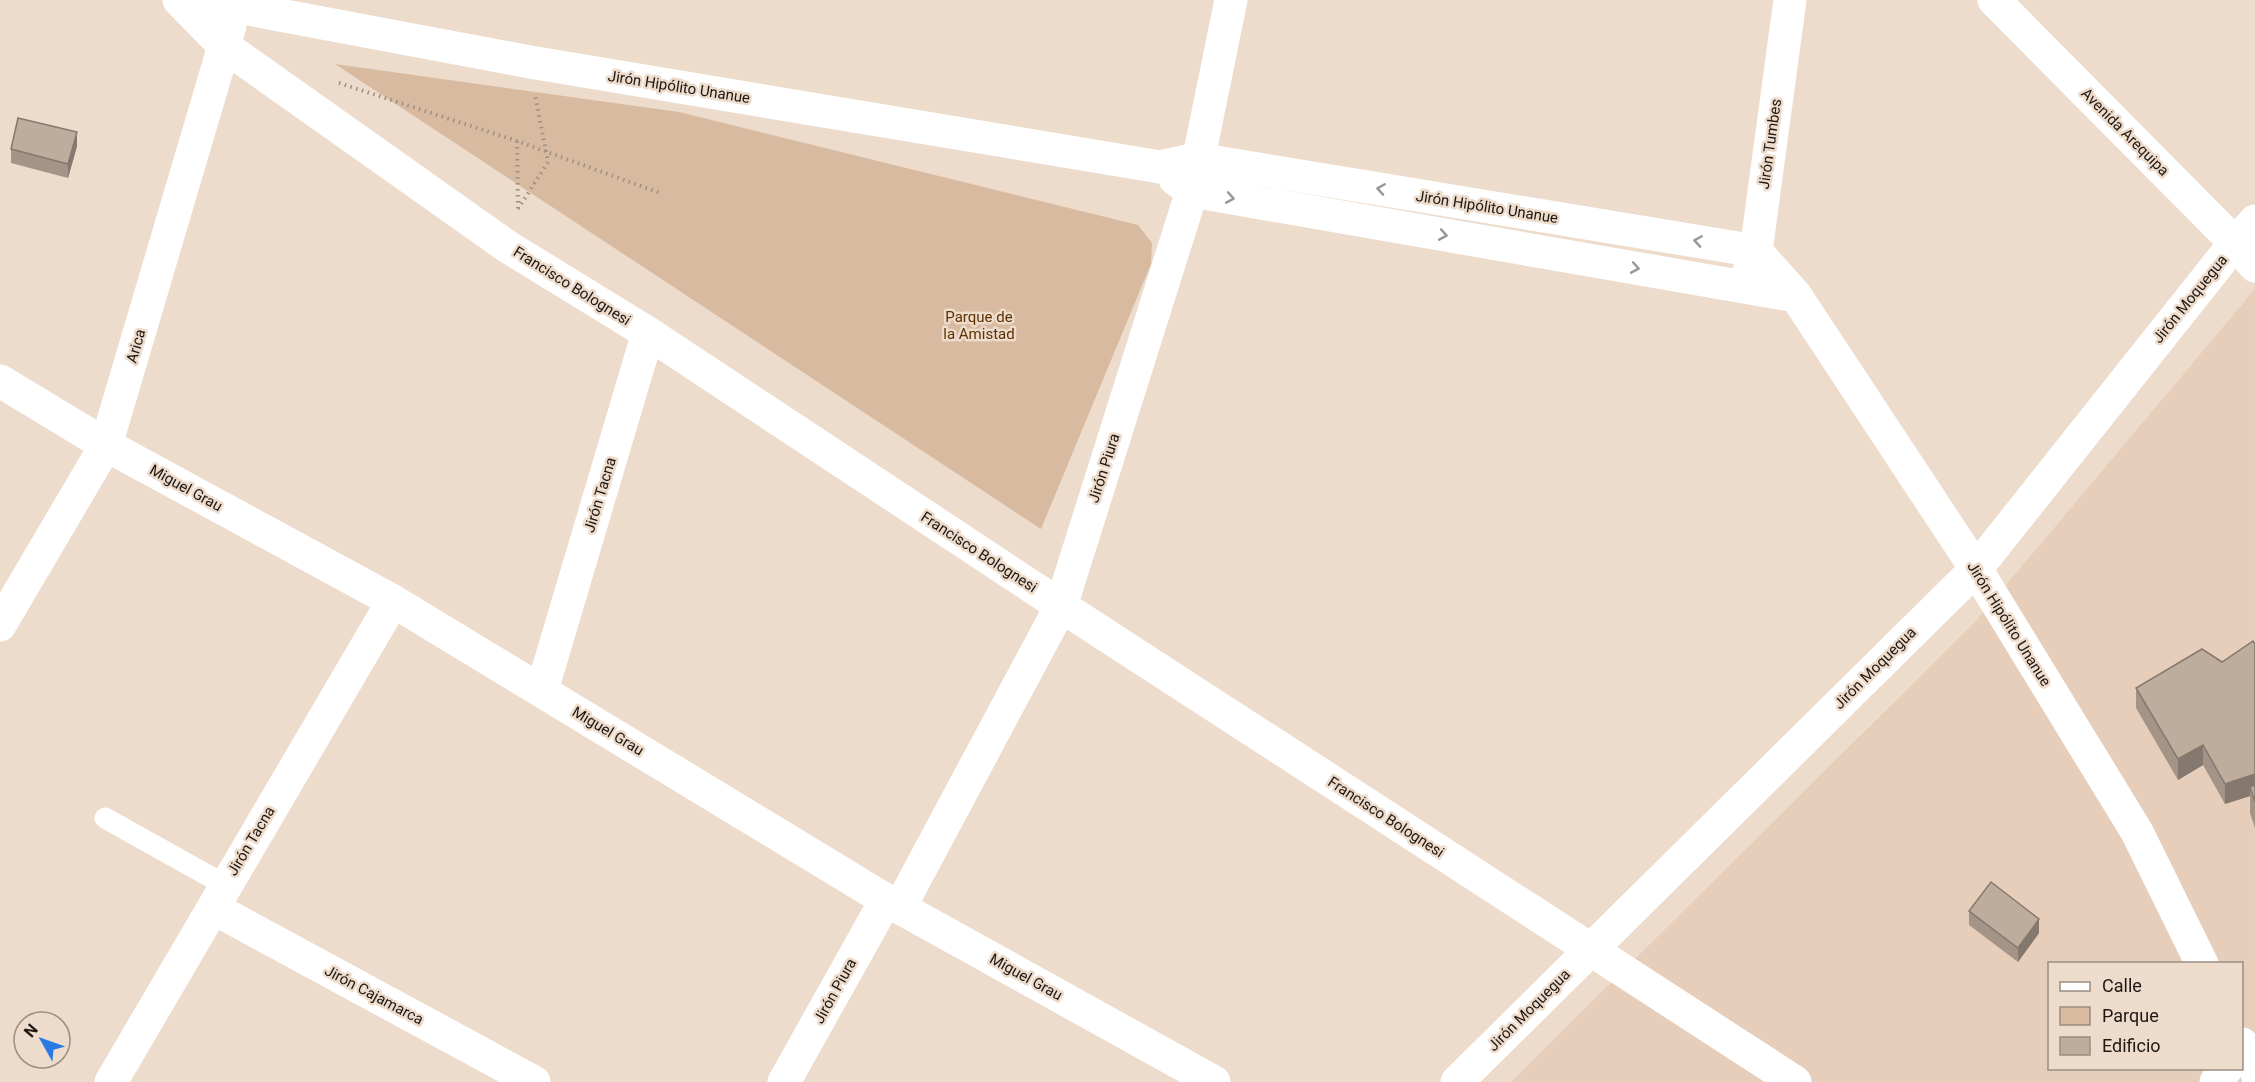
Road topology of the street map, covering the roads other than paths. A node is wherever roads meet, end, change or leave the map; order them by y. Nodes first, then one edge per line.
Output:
1 (179, 0) edge
2 (200, 0) edge
3 (1232, 0) edge
4 (1790, 0) edge
5 (1994, 0) edge
6 (237, 6) junction
7 (224, 46) junction
8 (1197, 159) junction
9 (1160, 167) junction
10 (1192, 191) junction
11 (2248, 243) edge
12 (1756, 251) junction
13 (1743, 286) junction
14 (1796, 296) junction
15 (648, 333) junction
16 (0, 381) edge
17 (106, 445) junction
18 (1976, 568) junction
19 (393, 601) junction
20 (1061, 606) junction
21 (0, 625) edge
22 (542, 690) junction
23 (105, 819) dead end
24 (219, 897) junction
25 (893, 903) junction
26 (1590, 950) junction
27 (2202, 962) edge
28 (2243, 1054) edge
29 (2226, 1070) edge
30 (111, 1082) edge
31 (534, 1082) edge
32 (784, 1082) edge
33 (1214, 1082) edge
34 (1457, 1082) edge
35 (1795, 1082) edge
36 (2216, 1082) edge
37 (2253, 1082) edge

1 - 7 street, Francisco Bolognesi
2 - 6 street, Jirón Hipólito Unanue
3 - 8 street, Jirón Piura
4 - 12 street, Jirón Tumbes
5 - 11 street, Avenida Arequipa
6 - 7 street, Arica
6 - 9 street, Jirón Hipólito Unanue
7 - 15 street, Francisco Bolognesi
7 - 17 street, Arica
8 - 9 street, Jirón Hipólito Unanue
8 - 10 street, Jirón Piura
12 -> 8 street, Jirón Hipólito Unanue
9 - 10 street, Jirón Hipólito Unanue
10 -> 13 street, Jirón Hipólito Unanue
10 - 20 street, Jirón Piura
11 - 18 street, Jirón Moquegua
12 - 13 street, Jirón Tumbes
12 - 14 street, Jirón Hipólito Unanue
13 - 14 street, Jirón Hipólito Unanue
14 - 18 street, Jirón Hipólito Unanue
15 - 20 street, Francisco Bolognesi
15 - 22 street, Jirón Tacna
16 - 17 street, Miguel Grau
17 - 19 street, Miguel Grau
17 - 21 street, Arica
18 - 26 street, Jirón Moquegua
18 - 27 street, Jirón Hipólito Unanue
19 - 22 street, Miguel Grau
19 - 24 street, Jirón Tacna
20 - 25 street, Jirón Piura
20 - 26 street, Francisco Bolognesi
22 - 25 street, Miguel Grau
23 - 24 lane
24 - 30 street, Jirón Tacna
24 - 31 street, Jirón Cajamarca
25 - 32 street, Jirón Piura
25 - 33 street, Miguel Grau
26 - 34 street, Jirón Moquegua
26 - 35 street, Francisco Bolognesi
28 - 37 lane
29 - 36 street

